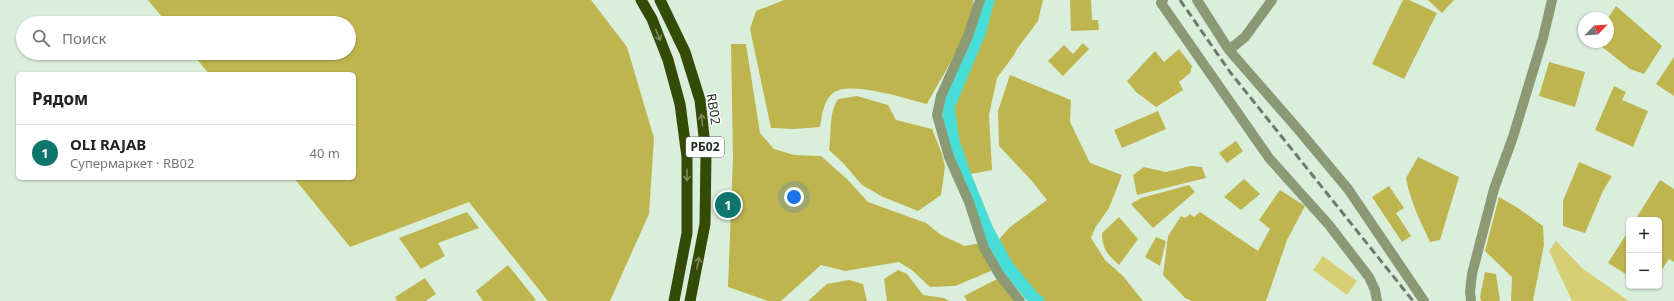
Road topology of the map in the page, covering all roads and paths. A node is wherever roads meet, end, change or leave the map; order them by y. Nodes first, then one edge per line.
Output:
1 (641, 0) edge
2 (660, 0) edge
3 (980, 0) edge
4 (1163, 0) edge
5 (1197, 0) edge
6 (1272, 0) edge
7 (1552, 0) edge
8 (1229, 50) junction
9 (674, 301) edge
10 (690, 301) edge
11 (1020, 301) edge
12 (1377, 301) edge
13 (1424, 301) edge
14 (1471, 301) edge

1 -> 9 highway, РБ02
10 -> 2 highway, RB02 / РБ02
3 - 11 street
4 - 12 street
5 - 8 street
6 - 8 street
7 - 14 street
8 - 13 street

